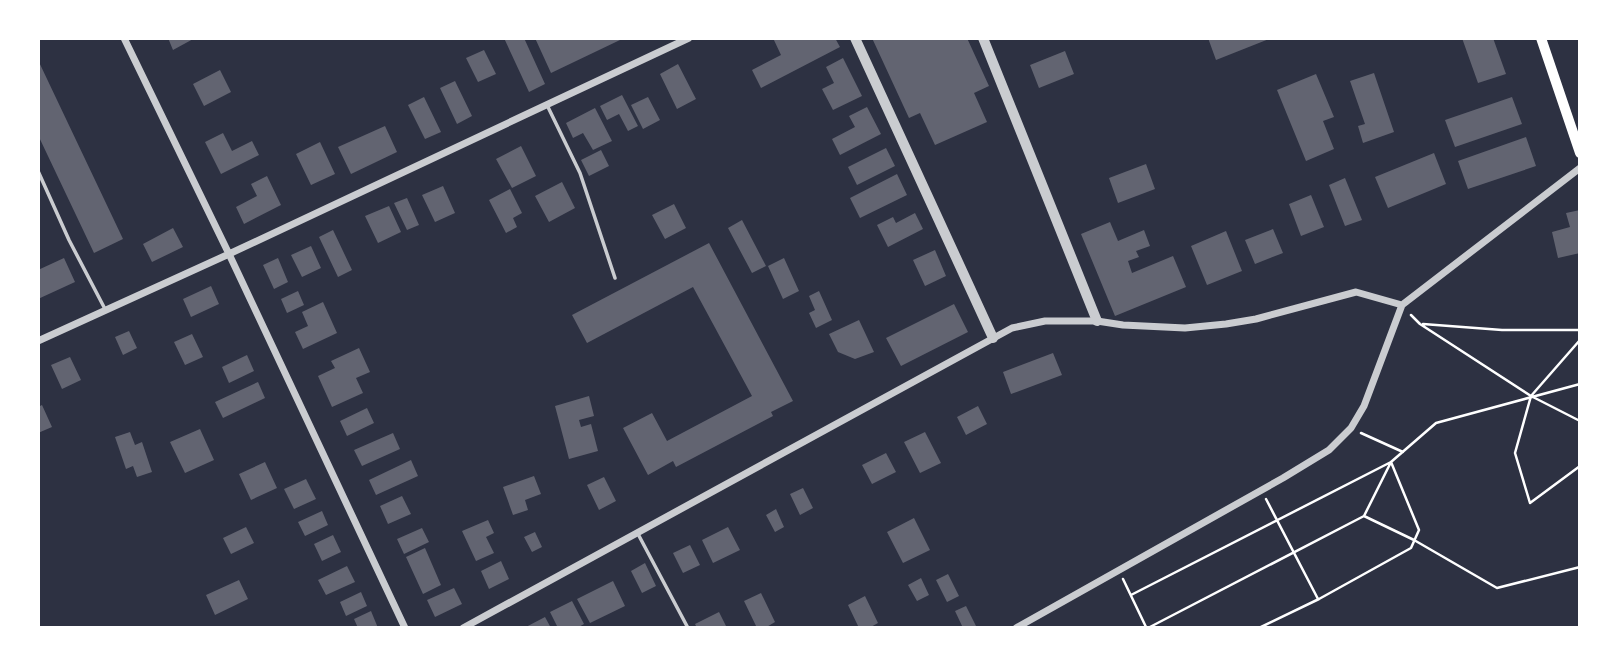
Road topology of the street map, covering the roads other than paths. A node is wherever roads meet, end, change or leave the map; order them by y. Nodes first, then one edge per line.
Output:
1 (124, 38) edge
2 (689, 38) edge
3 (855, 38) edge
4 (983, 38) edge
5 (1541, 38) edge
6 (547, 105) junction
7 (1580, 153) edge
8 (1580, 168) edge
9 (38, 172) edge
10 (229, 254) junction
11 (615, 278) dead end
12 (1402, 305) junction
13 (106, 311) junction
14 (1097, 321) junction
15 (993, 338) junction
16 (38, 341) edge
17 (637, 533) junction
18 (405, 628) edge
19 (463, 628) edge
20 (688, 628) edge
21 (1016, 628) edge

1 - 10 street
2 - 6 street
3 - 15 street
4 - 14 street
5 - 7 main road
6 - 10 street
6 - 11 lane
8 - 12 street
9 - 13 lane
10 - 13 street
10 - 18 street
12 - 14 street
12 - 21 street
13 - 16 street
14 - 15 street
15 - 17 street
17 - 19 street
17 - 20 lane

